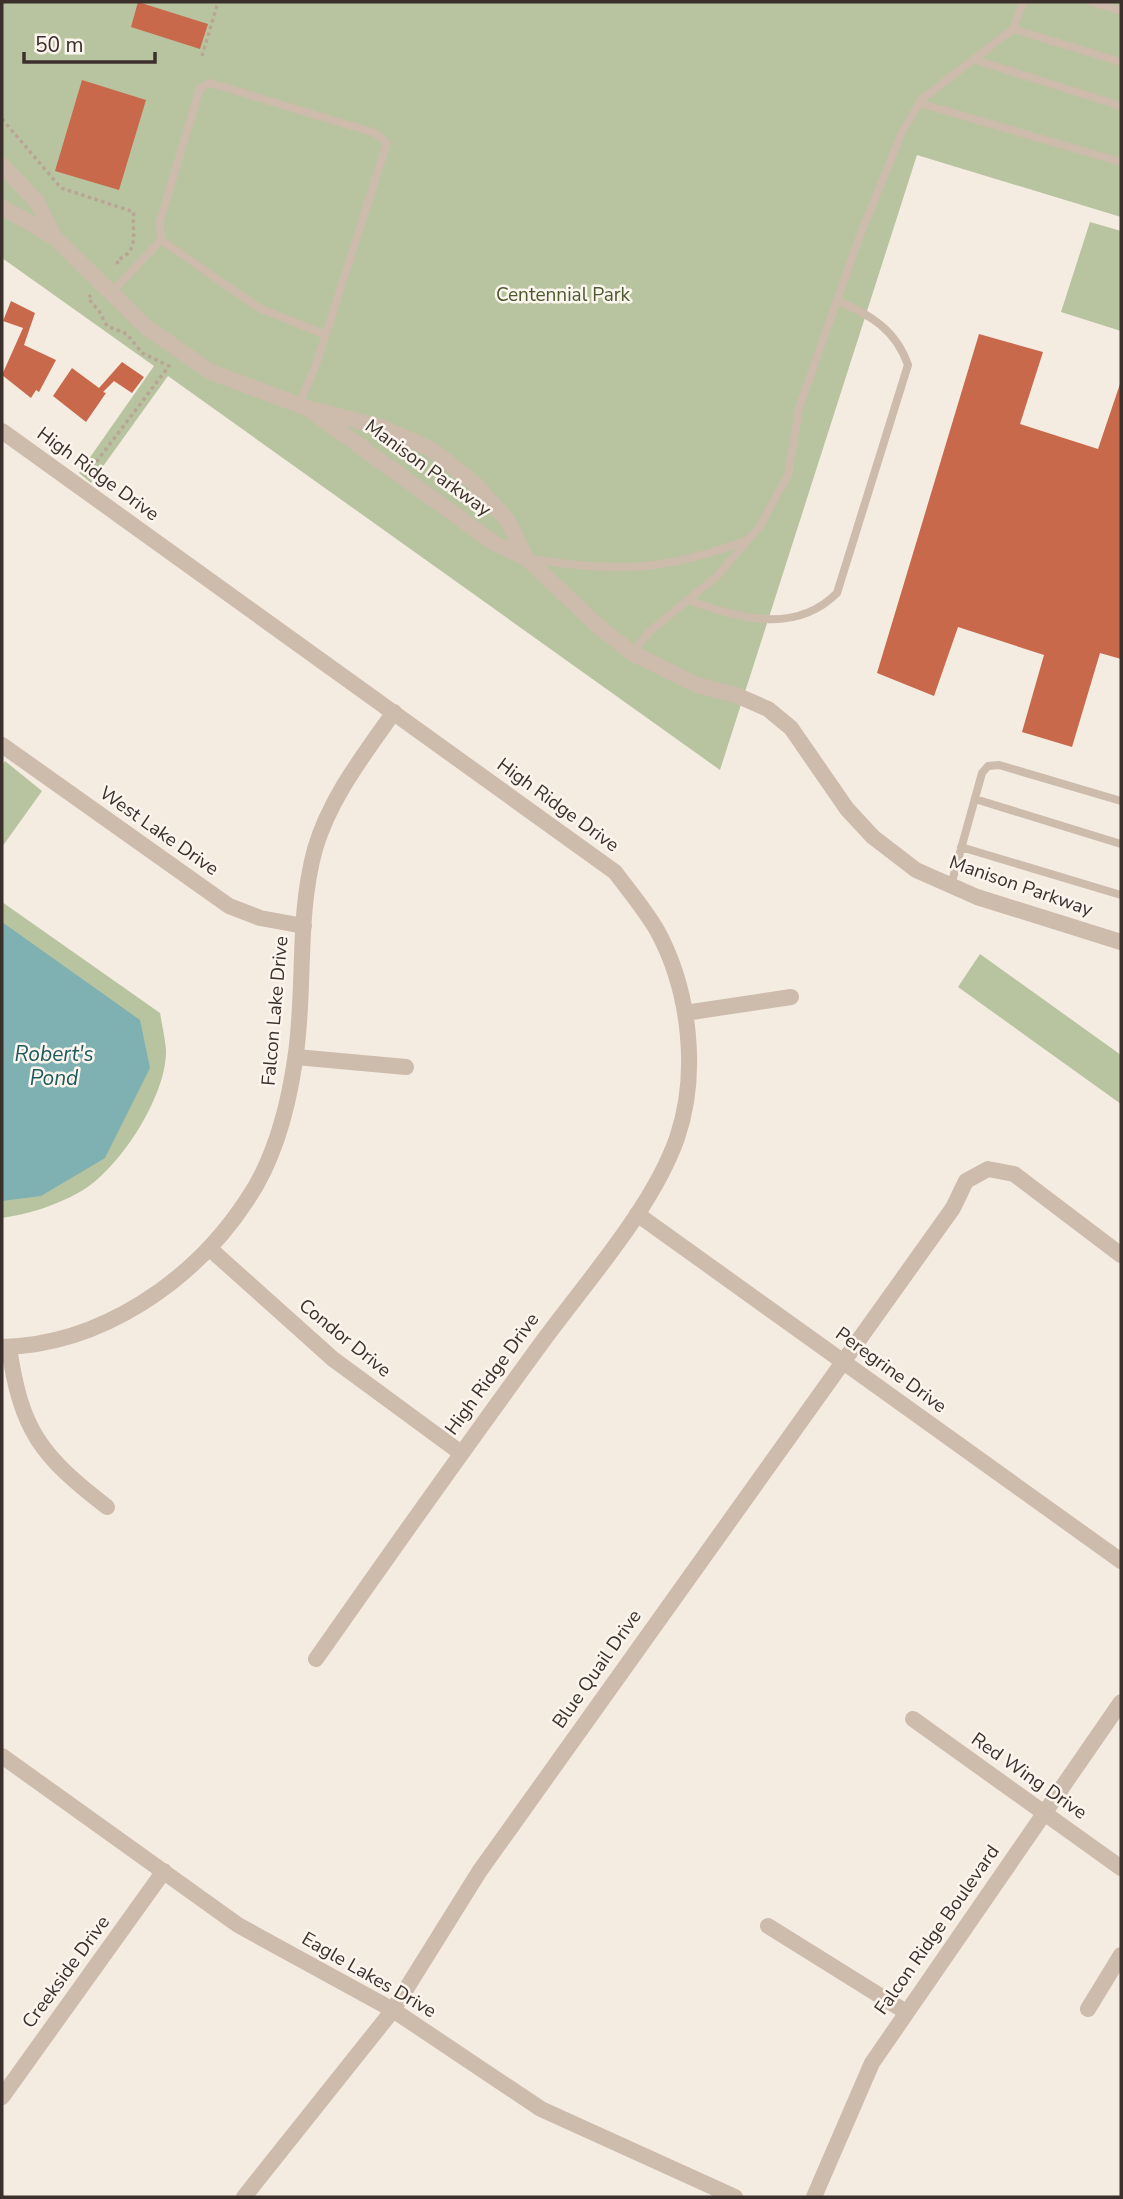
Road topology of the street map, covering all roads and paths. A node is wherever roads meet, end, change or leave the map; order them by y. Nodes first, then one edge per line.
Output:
1 (218, 2) edge
2 (1023, 2) edge
3 (1091, 2) edge
4 (1121, 11) edge
5 (1013, 29) junction
6 (202, 56) dead end
7 (975, 60) junction
8 (1121, 62) edge
9 (919, 103) junction
10 (1121, 106) edge
11 (2, 119) edge
12 (1121, 162) edge
13 (2, 165) edge
14 (2, 207) edge
15 (54, 237) junction
16 (161, 240) junction
17 (107, 288) junction
18 (837, 301) junction
19 (326, 334) junction
20 (303, 407) junction
21 (2, 431) edge
22 (85, 478) dead end
23 (747, 540) junction
24 (526, 558) junction
25 (687, 600) junction
26 (632, 653) junction
27 (394, 712) junction
28 (2, 745) edge
29 (975, 799) junction
30 (1121, 801) edge
31 (1121, 844) edge
32 (961, 847) junction
33 (951, 885) junction
34 (1121, 895) edge
35 (304, 926) junction
36 (1121, 942) edge
37 (791, 997) dead end
38 (685, 1013) junction
39 (296, 1058) junction
40 (405, 1067) dead end
41 (637, 1214) junction
42 (209, 1248) junction
43 (1121, 1255) edge
44 (6, 1347) edge
45 (844, 1363) junction
46 (461, 1453) junction
47 (107, 1507) dead end
48 (1121, 1561) edge
49 (316, 1659) dead end
50 (1121, 1702) edge
51 (913, 1719) dead end
52 (2, 1756) edge
53 (1045, 1812) junction
54 (1121, 1868) edge
55 (164, 1871) junction
56 (768, 1926) dead end
57 (1121, 1955) edge
58 (1088, 2009) dead end
59 (393, 2010) junction
60 (906, 2012) junction
61 (2, 2097) edge
62 (244, 2197) edge
63 (735, 2197) edge
64 (814, 2197) edge

1 - 6 path
2 - 5 lane
3 - 4 lane
5 - 7 lane
5 - 8 lane
7 - 9 lane
7 - 10 lane
9 - 12 lane
9 - 18 lane
11 - 17 path
13 - 15 street, Manison Parkway
14 - 15 street, Manison Parkway
15 - 17 street, Manison Parkway
16 - 17 lane
16 - 19 lane
16 - 19 lane
17 - 20 street, Manison Parkway
17 - 22 path
18 - 23 lane
18 - 25 lane
19 - 20 lane
20 - 24 street, Manison Parkway
20 - 24 street, Manison Parkway
21 - 27 street, High Ridge Drive
23 - 24 lane
23 - 25 lane
24 - 26 street, Manison Parkway
25 - 26 lane
26 - 33 street, Manison Parkway
27 - 35 street, Falcon Lake Drive
27 - 38 street, High Ridge Drive
28 - 35 street, West Lake Drive
29 - 30 lane
29 - 31 lane
29 - 32 lane
32 - 33 lane
32 - 34 lane
33 - 36 street, Manison Parkway
35 - 39 street, Falcon Lake Drive
37 - 38 street
38 - 41 street, High Ridge Drive
39 - 40 street
39 - 42 street, Falcon Lake Drive
41 - 45 street, Peregrine Drive
41 - 46 street, High Ridge Drive
42 - 44 street, Falcon Lake Drive
42 - 46 street, Condor Drive
43 - 45 street, Blue Quail Drive
44 - 47 street
45 - 48 street, Peregrine Drive
45 - 59 street, Blue Quail Drive
46 - 49 street, High Ridge Drive
50 - 53 street, Falcon Ridge Boulevard
51 - 53 street, Red Wing Drive
52 - 55 street, Eagle Lakes Drive
53 - 54 street, Red Wing Drive
53 - 60 street, Falcon Ridge Boulevard
55 - 59 street, Eagle Lakes Drive
55 - 61 street, Creekside Drive
56 - 60 street
57 - 58 street
59 - 62 street, Blue Quail Drive
59 - 63 street, Eagle Lakes Drive
60 - 64 street, Falcon Ridge Boulevard

